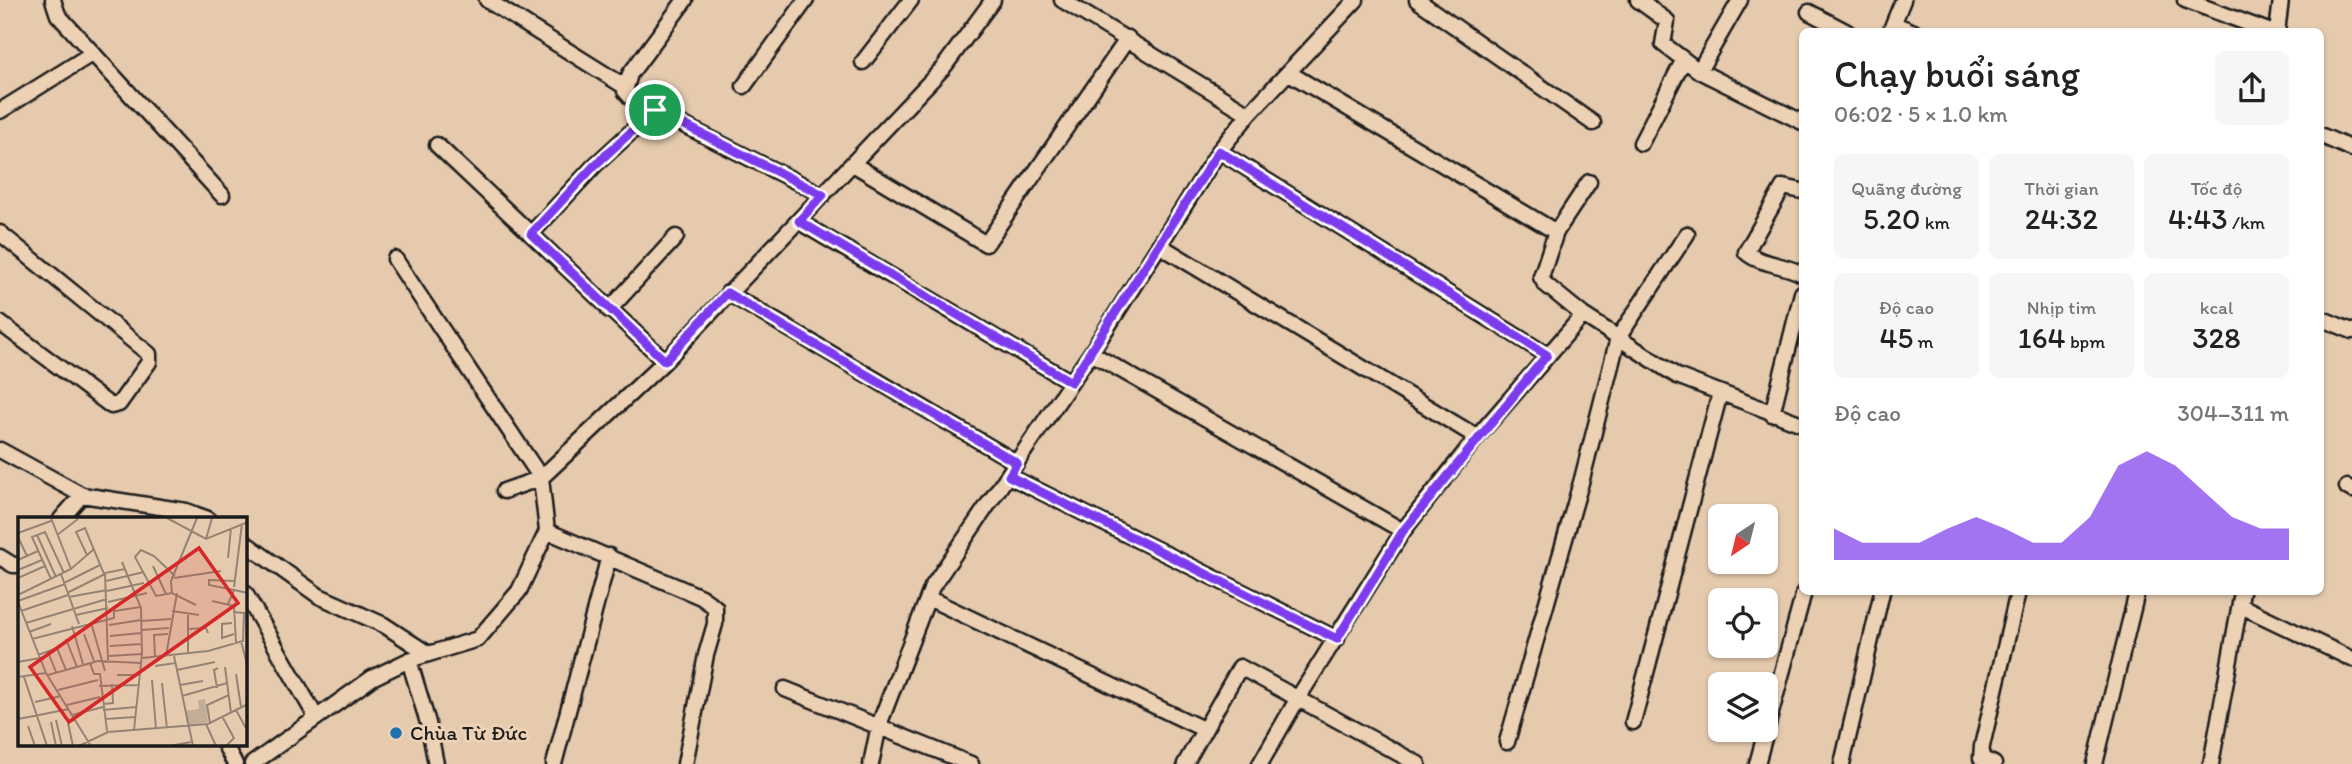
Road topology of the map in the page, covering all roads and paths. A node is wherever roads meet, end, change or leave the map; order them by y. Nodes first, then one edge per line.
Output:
1 (53, 0) edge
2 (487, 0) edge
3 (685, 0) edge
4 (806, 0) edge
5 (911, 0) edge
6 (993, 0) edge
7 (1062, 0) edge
8 (1355, 0) edge
9 (1417, 0) edge
10 (1638, 0) edge
11 (1740, 0) edge
12 (1903, 0) edge
13 (2185, 0) edge
14 (2281, 0) edge
15 (1658, 5) edge
16 (1810, 12) dead end
17 (1840, 28) edge
18 (1892, 28) edge
19 (2260, 28) edge
20 (2278, 28) edge
21 (1128, 37) junction
22 (93, 53) junction
23 (1683, 61) junction
24 (863, 62) dead end
25 (1699, 71) junction
26 (1289, 74) junction
27 (625, 86) junction
28 (744, 86) dead end
29 (2, 105) edge
30 (655, 110) junction
31 (1249, 114) junction
32 (1799, 121) edge
33 (1593, 123) dead end
34 (2324, 137) edge
35 (1641, 143) dead end
36 (437, 145) dead end
37 (2352, 149) edge
38 (1219, 151) junction
39 (853, 164) junction
40 (1589, 182) dead end
41 (1799, 190) edge
42 (222, 195) dead end
43 (823, 195) junction
44 (799, 221) junction
45 (1556, 232) junction
46 (0, 233) edge
47 (531, 234) junction
48 (1687, 234) dead end
49 (676, 237) dead end
50 (1159, 246) junction
51 (395, 259) dead end
52 (1799, 272) edge
53 (727, 293) junction
54 (1799, 305) edge
55 (609, 310) junction
56 (1583, 315) junction
57 (2324, 320) edge
58 (0, 323) edge
59 (2352, 331) edge
60 (1618, 338) junction
61 (1091, 353) junction
62 (1547, 355) junction
63 (665, 361) junction
64 (1071, 382) junction
65 (1720, 393) junction
66 (1772, 414) junction
67 (1799, 423) edge
68 (1478, 437) junction
69 (0, 450) edge
70 (1017, 463) junction
71 (1009, 476) junction
72 (541, 478) junction
73 (504, 491) dead end
74 (82, 495) junction
75 (63, 517) edge
76 (202, 517) edge
77 (547, 531) junction
78 (1403, 531) junction
79 (247, 544) edge
80 (609, 556) junction
81 (0, 557) edge
82 (18, 565) edge
83 (1803, 595) edge
84 (1881, 595) edge
85 (2017, 595) edge
86 (2136, 595) edge
87 (247, 596) edge
88 (928, 598) junction
89 (2242, 599) edge
90 (1337, 639) junction
91 (427, 653) junction
92 (2352, 659) edge
93 (408, 660) junction
94 (785, 689) dead end
95 (1298, 698) junction
96 (316, 717) junction
97 (1633, 722) dead end
98 (879, 725) junction
99 (1203, 729) junction
100 (1507, 742) dead end
101 (226, 746) edge
102 (235, 764) edge
103 (252, 764) edge
104 (436, 764) edge
105 (554, 764) edge
106 (685, 764) edge
107 (871, 764) edge
108 (971, 764) edge
109 (1185, 764) edge
110 (1260, 764) edge
111 (1418, 764) edge
112 (1757, 764) edge
113 (1842, 764) edge
114 (1994, 764) edge
115 (2095, 764) edge
116 (2211, 764) edge

1 - 22 street
2 - 27 street
3 - 27 street
4 - 28 street
5 - 24 street
6 - 39 street
7 - 21 street
8 - 26 street
9 - 33 street
10 - 15 street
11 - 25 street
12 - 18 street
13 - 19 street
14 - 20 street
15 - 23 street
16 - 17 street
21 - 31 street
21 - 39 street
22 - 29 street
22 - 42 street
23 - 25 street
23 - 35 street
25 - 32 street
26 - 31 street
26 - 45 street
27 - 30 street
30 - 43 street
30 - 47 street
31 - 38 street
34 - 37 street
36 - 47 street
38 - 50 street
38 - 62 street
39 - 43 street
40 - 45 street
41 - 52 street
43 - 44 street
44 - 53 street
44 - 64 street
45 - 56 street
46 - 58 street
47 - 55 street
48 - 60 street
49 - 55 street
50 - 61 street
50 - 68 street
51 - 72 street
53 - 63 street
53 - 70 street
54 - 66 street
55 - 63 street
56 - 60 street
56 - 62 street
57 - 59 street
60 - 65 street
60 - 100 street
61 - 64 street
61 - 78 street
62 - 68 street
63 - 72 street
64 - 70 street
65 - 66 street
65 - 97 street
66 - 67 street
68 - 78 street
69 - 74 street
70 - 71 street
71 - 88 street
71 - 90 street
72 - 73 street
72 - 77 street
74 - 75 street
74 - 76 street
77 - 80 street
77 - 91 street
78 - 90 street
79 - 91 street
80 - 105 street
80 - 106 street
81 - 82 street
83 - 112 street
84 - 113 street
85 - 114 street
86 - 115 street
87 - 96 street
88 - 98 street
88 - 99 street
89 - 92 street
89 - 116 street
90 - 95 street
91 - 93 street
93 - 96 street
93 - 104 street
94 - 98 street
95 - 99 street
95 - 110 street
95 - 111 street
96 - 103 street
98 - 107 street
98 - 108 street
99 - 109 street
101 - 102 street

